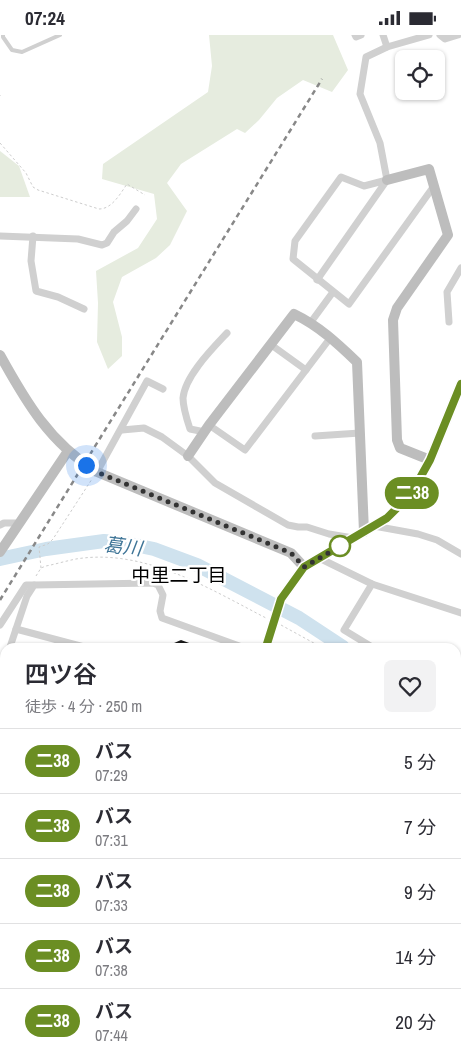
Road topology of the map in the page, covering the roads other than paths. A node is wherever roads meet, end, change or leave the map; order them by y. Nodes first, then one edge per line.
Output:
1 (3, 35) edge
2 (60, 35) edge
3 (355, 35) edge
4 (361, 35) edge
5 (383, 35) edge
6 (429, 35) edge
7 (440, 35) edge
8 (458, 35) edge
9 (387, 47) junction
10 (387, 180) junction
11 (434, 186) junction
12 (136, 209) dead end
13 (0, 236) edge
14 (34, 236) junction
15 (461, 268) edge
16 (317, 280) junction
17 (333, 292) junction
18 (84, 309) dead end
19 (311, 322) junction
20 (449, 322) dead end
21 (227, 333) dead end
22 (331, 337) junction
23 (270, 344) junction
24 (0, 355) edge
25 (306, 370) junction
26 (461, 384) edge
27 (163, 389) dead end
28 (458, 400) edge
29 (207, 428) junction
30 (122, 429) junction
31 (360, 433) junction
32 (315, 436) dead end
33 (68, 451) junction
34 (188, 456) junction
35 (430, 460) junction
36 (97, 472) junction
37 (20, 523) junction
38 (0, 525) edge
39 (374, 526) junction
40 (364, 532) junction
41 (354, 538) junction
42 (0, 553) edge
43 (461, 554) edge
44 (319, 558) junction
45 (304, 567) junction
46 (372, 584) junction
47 (32, 585) junction
48 (461, 613) edge
49 (0, 625) edge
50 (16, 629) junction
51 (11, 643) edge
52 (69, 643) edge
53 (231, 643) edge
54 (267, 643) edge
55 (365, 643) edge

1 - 2 lane
3 - 4 street
5 - 9 street
6 - 9 street
7 - 8 street
9 - 10 street
10 - 11 street
10 - 16 street
10 - 16 street
11 - 17 street
11 - 35 street
12 - 14 street
13 - 14 street
14 - 18 street
15 - 20 street
16 - 17 street
17 - 19 street
19 - 22 street
19 - 23 street
21 - 29 street
22 - 25 street
22 - 31 street
23 - 25 street
23 - 29 street
24 - 33 street
25 - 29 street
26 - 28 street
27 - 30 street
28 - 35 street
29 - 34 street
30 - 34 street
30 - 36 street
31 - 32 street
31 - 40 street
33 - 36 street
33 - 37 street
34 - 41 street
35 - 39 street
36 - 45 street
37 - 38 street
37 - 42 street
39 - 40 street
39 - 43 street
40 - 41 street
41 - 44 street
44 - 45 street
44 - 46 street
45 - 54 street
46 - 48 street
46 - 55 street
47 - 49 street
47 - 50 street
47 - 53 street
50 - 51 street
50 - 52 street

